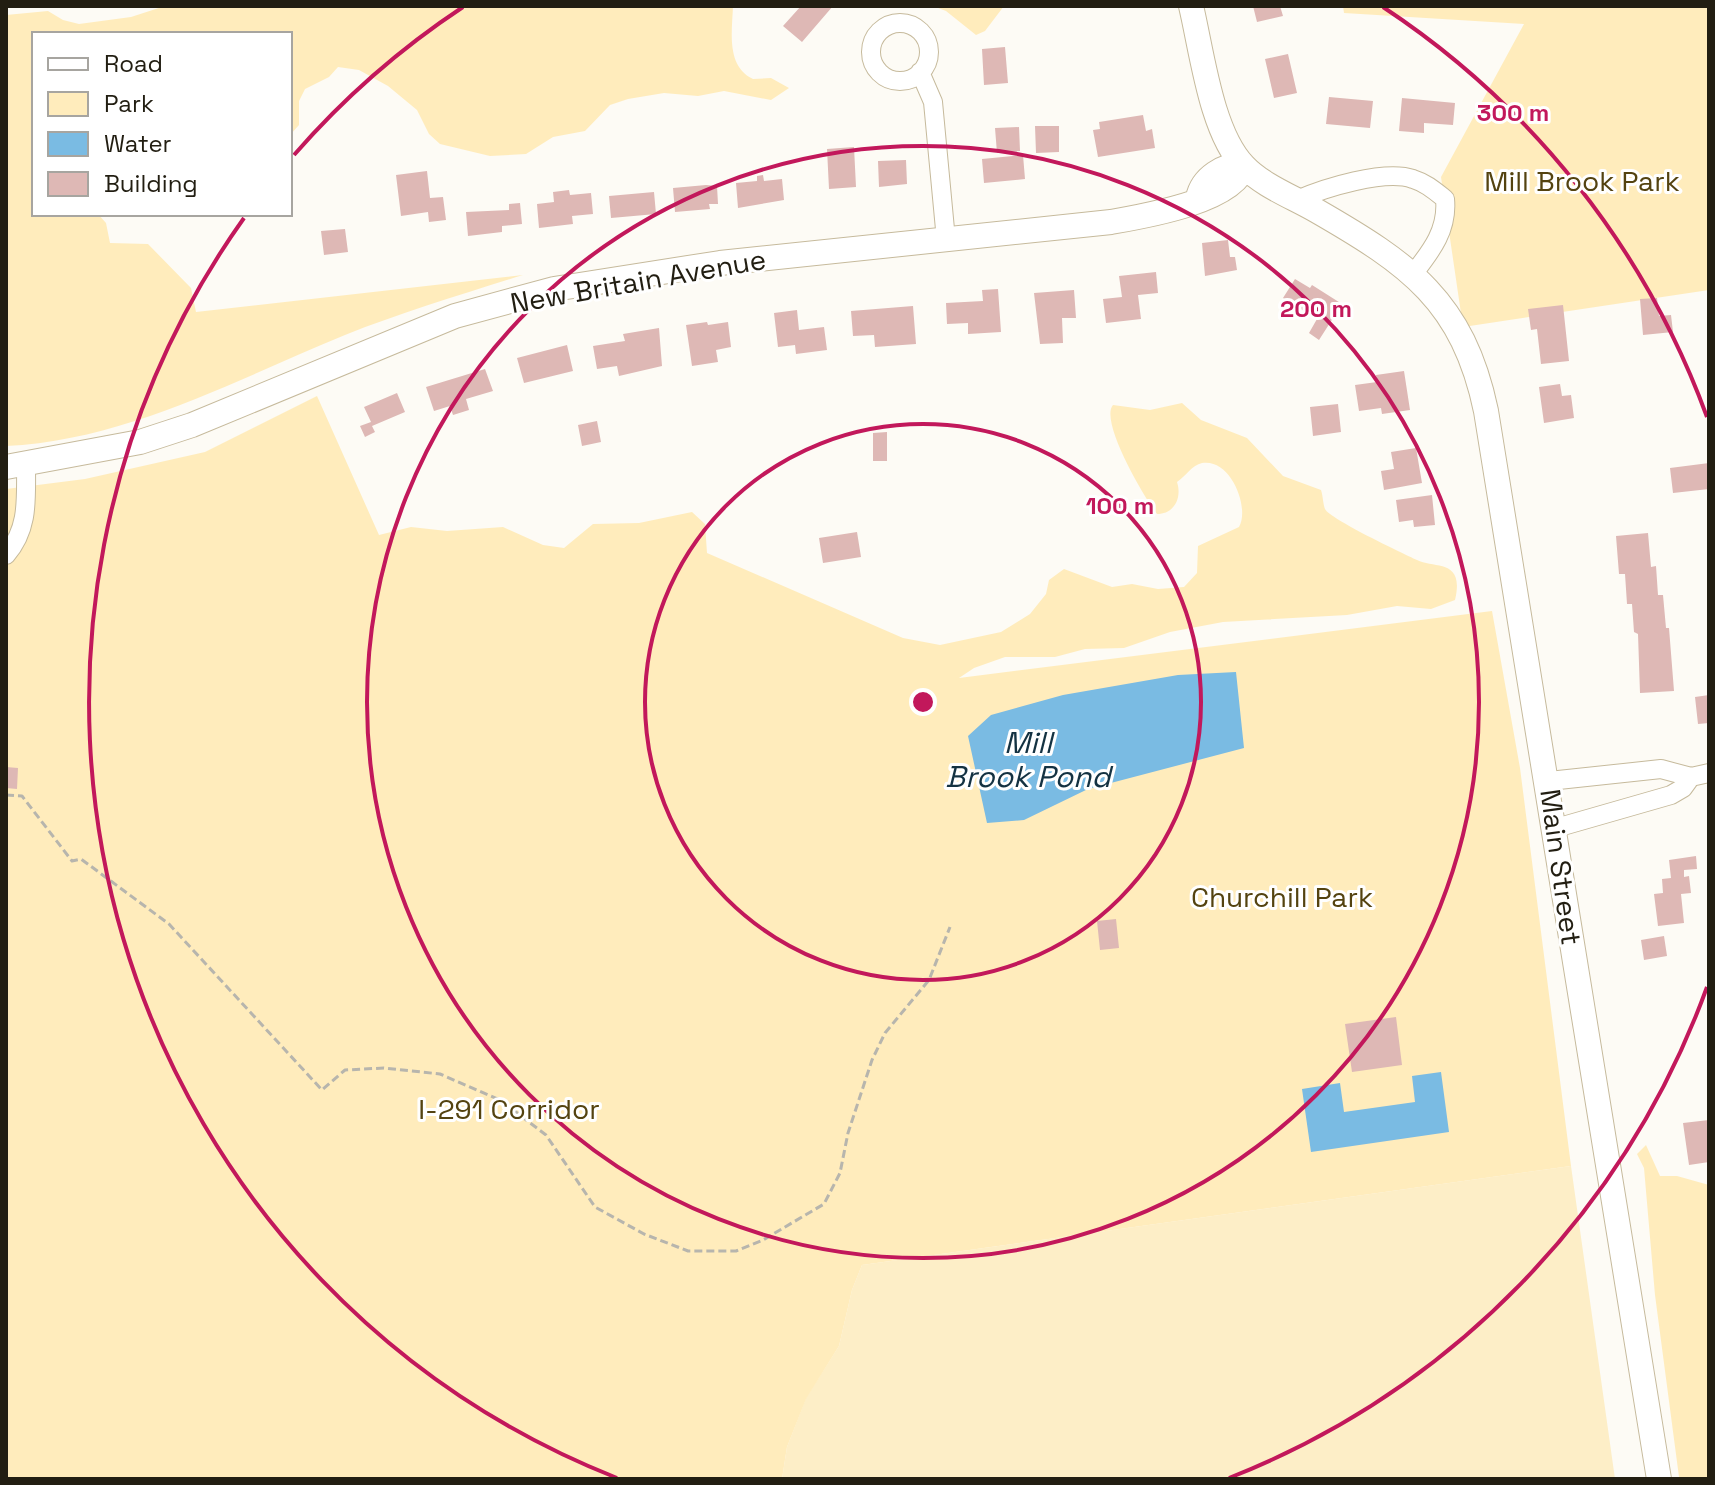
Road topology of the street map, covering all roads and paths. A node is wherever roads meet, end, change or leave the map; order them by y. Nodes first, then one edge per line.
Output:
1 (1191, 6) edge
2 (920, 72) dead end
3 (1244, 166) junction
4 (1297, 200) junction
5 (946, 240) junction
6 (1414, 273) junction
7 (16, 466) edge
8 (6, 555) edge
9 (1700, 775) edge
10 (1549, 781) junction
11 (6, 795) edge
12 (1556, 828) junction
13 (950, 927) dead end
14 (1659, 1479) edge

1 - 3 main road, Main Street
2 - 5 street
3 - 4 main road, Main Street
3 - 5 main road, New Britain Avenue
4 - 6 main road, Main Street
4 - 6 street
5 - 7 main road, New Britain Avenue
6 - 10 main road, Main Street
7 - 8 street
9 - 10 street
9 - 12 street
10 - 12 main road, Main Street
11 - 13 path
12 - 14 main road, Main Street

